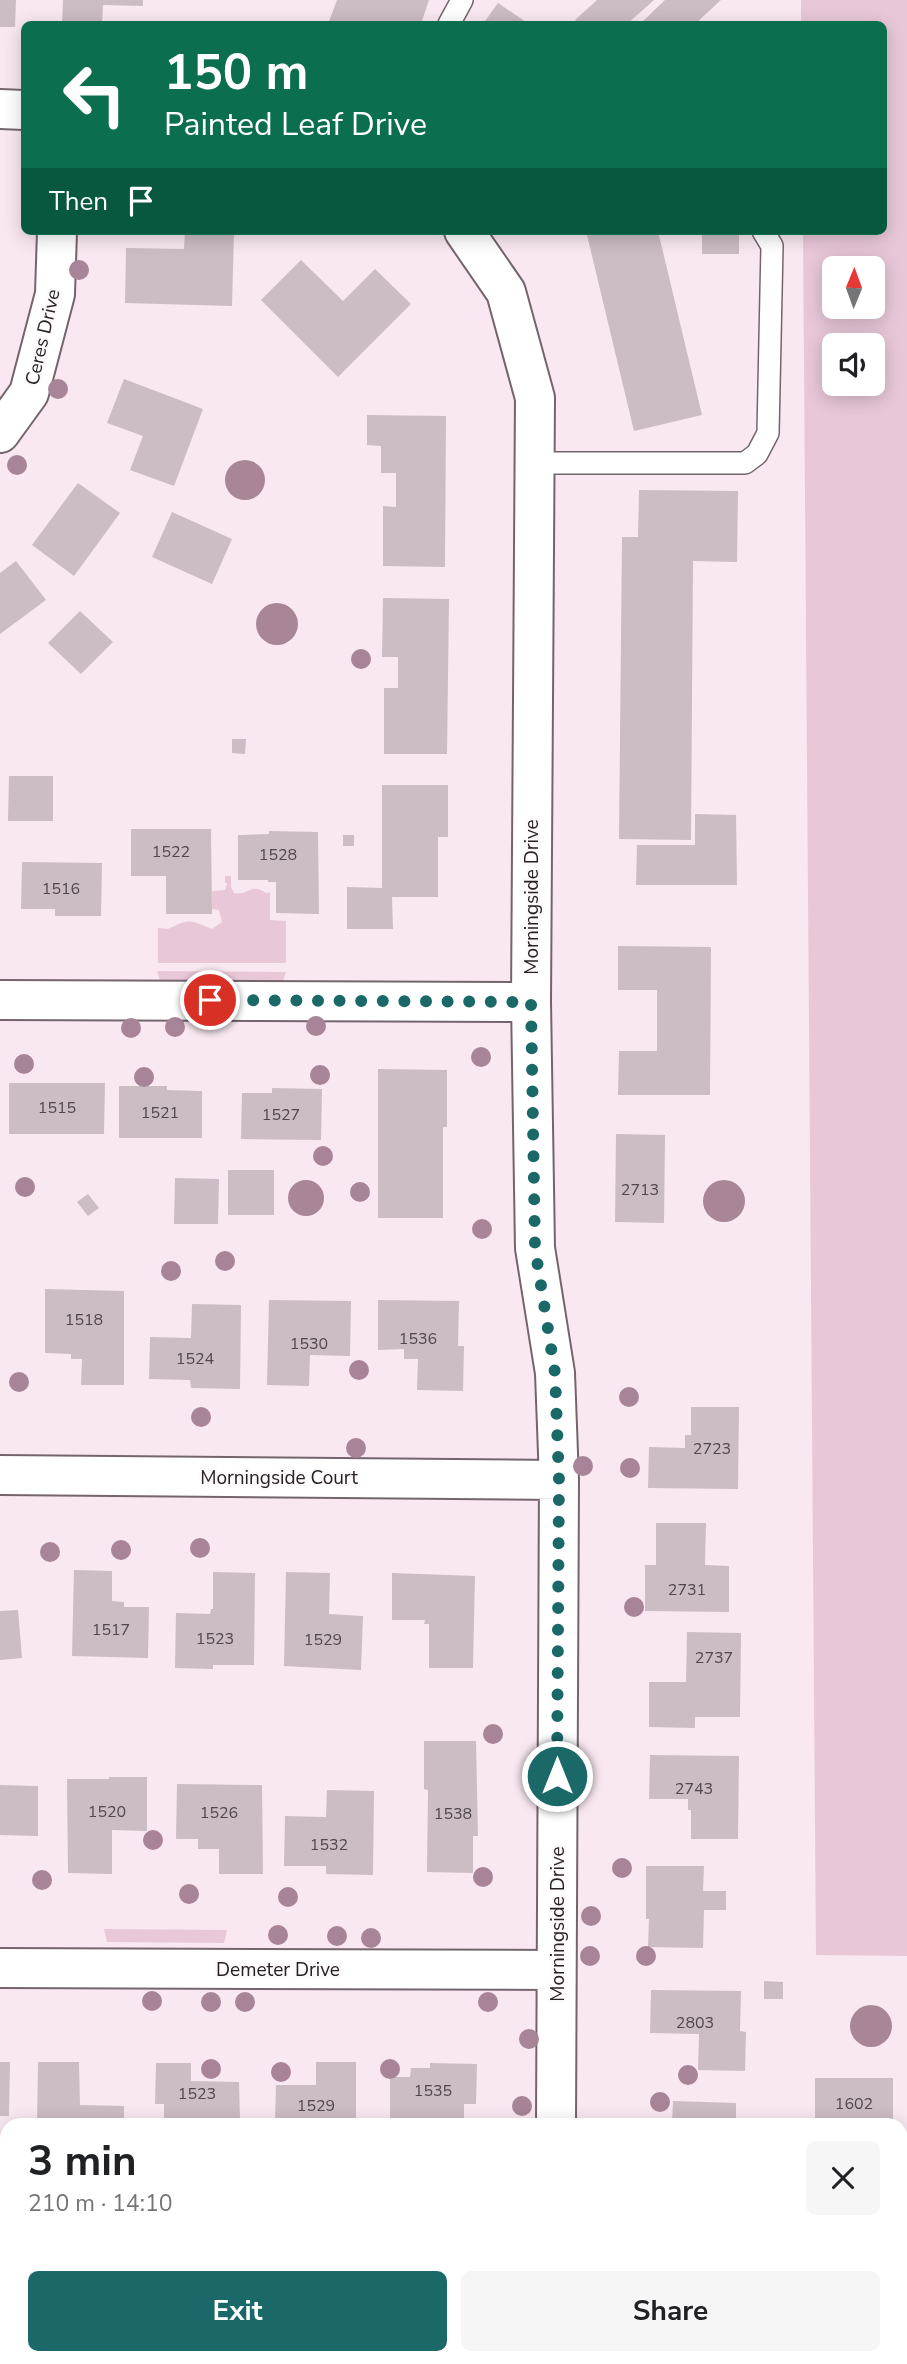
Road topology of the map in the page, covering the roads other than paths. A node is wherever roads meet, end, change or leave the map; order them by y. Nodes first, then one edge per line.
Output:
1 (462, 0) edge
2 (451, 21) edge
3 (0, 109) edge
4 (21, 110) edge
5 (57, 235) edge
6 (467, 235) edge
7 (767, 238) edge
8 (0, 433) edge
9 (535, 463) junction
10 (0, 1000) edge
11 (531, 1002) junction
12 (0, 1475) edge
13 (559, 1480) junction
14 (0, 1968) edge
15 (556, 1970) junction
16 (556, 2118) edge

1 - 2 lane
3 - 4 street
5 - 8 street, Ceres Drive
6 - 9 street, Morningside Drive
7 - 9 lane
9 - 11 street, Morningside Drive
10 - 11 street
11 - 13 street, Morningside Drive
12 - 13 street, Morningside Court
13 - 15 street, Morningside Drive
14 - 15 street, Demeter Drive
15 - 16 street, Morningside Drive

